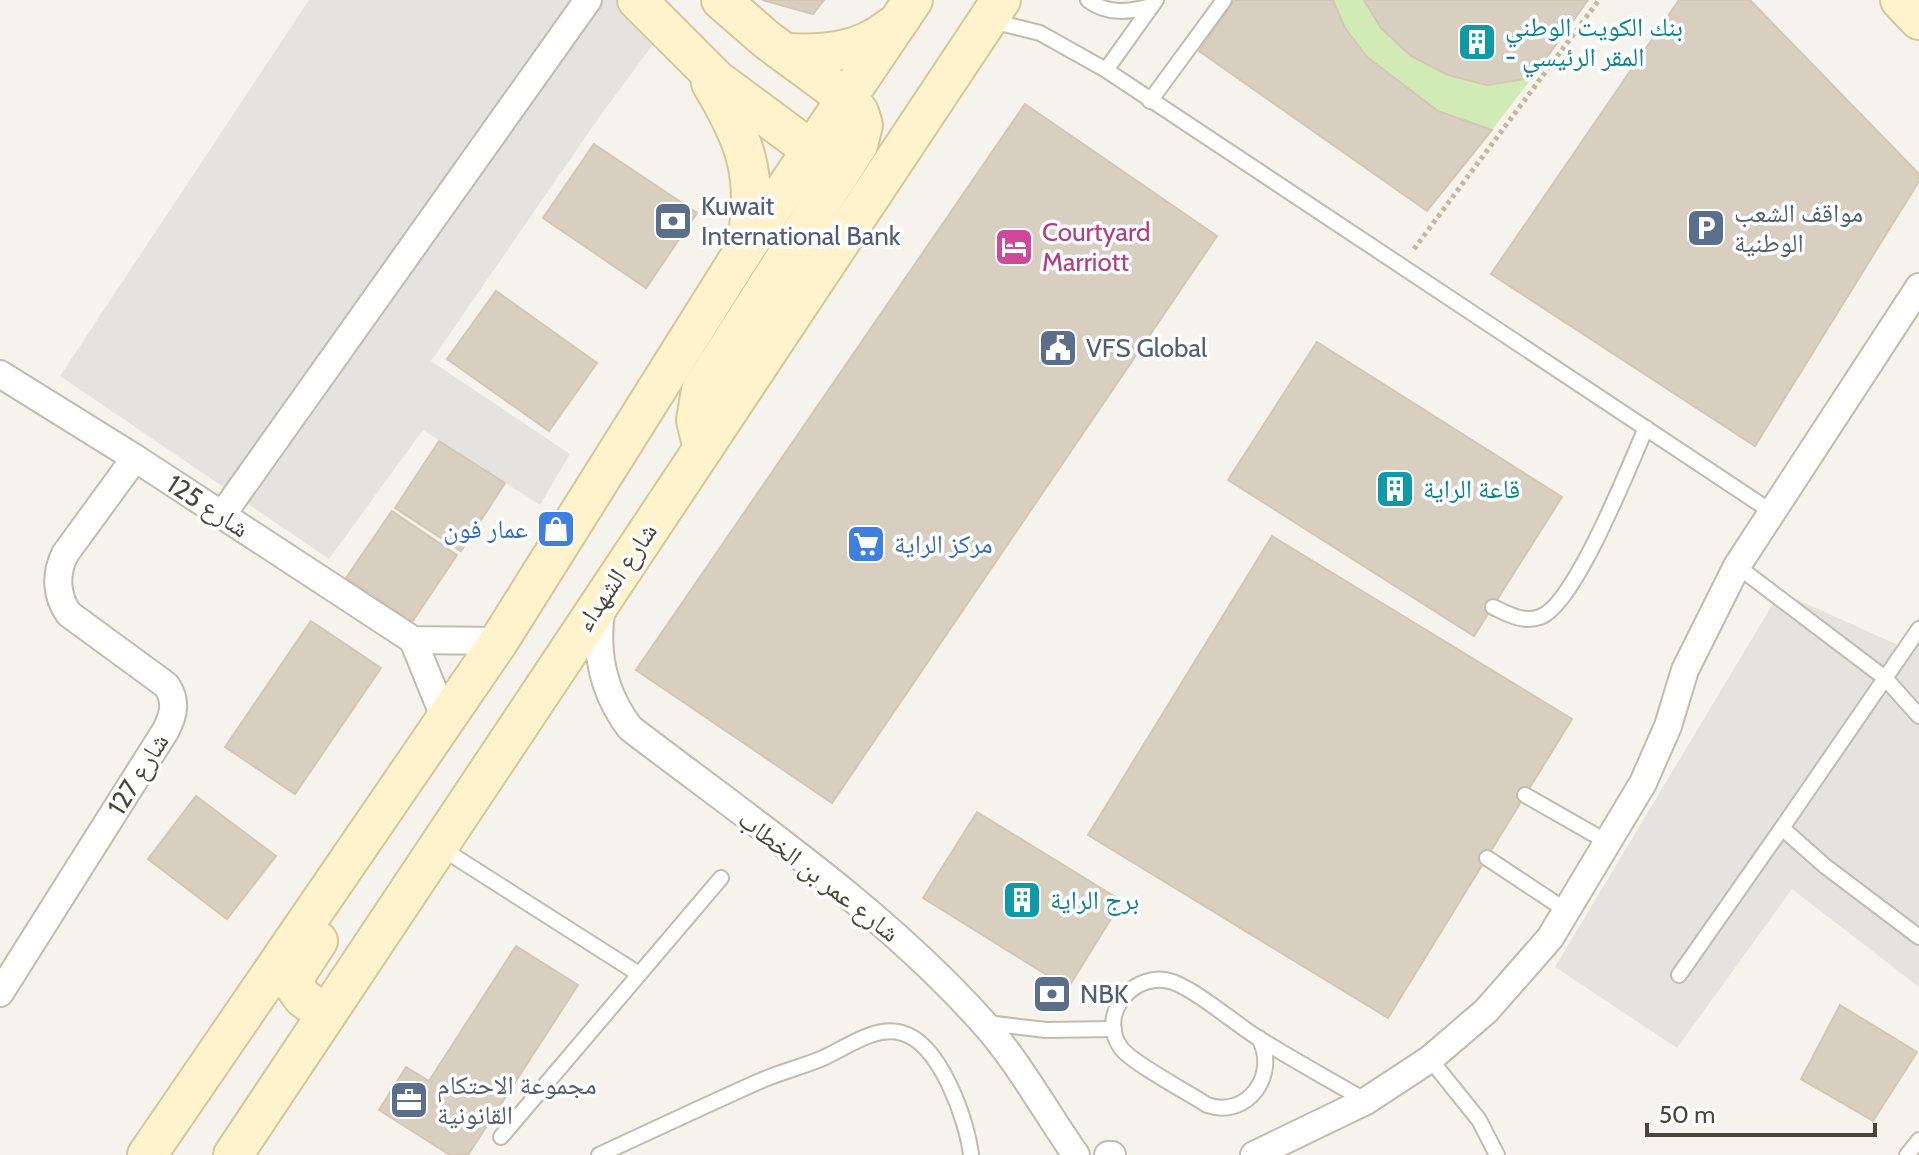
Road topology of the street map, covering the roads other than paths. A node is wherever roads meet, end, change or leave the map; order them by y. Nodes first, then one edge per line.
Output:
1 (637, 0) edge
2 (721, 0) edge
3 (1088, 0) edge
4 (1224, 0) edge
5 (1900, 0) edge
6 (1154, 3) edge
7 (577, 4) edge
8 (906, 10) edge
9 (994, 10) edge
10 (1919, 20) edge
11 (786, 53) junction
12 (697, 60) junction
13 (1106, 70) junction
14 (846, 98) junction
15 (1150, 101) junction
16 (918, 128) junction
17 (810, 149) junction
18 (851, 157) junction
19 (746, 247) junction
20 (1919, 287) edge
21 (0, 375) edge
22 (1646, 428) junction
23 (703, 449) junction
24 (135, 458) junction
25 (1772, 512) junction
26 (222, 515) junction
27 (1737, 566) junction
28 (605, 594) junction
29 (1493, 607) dead end
30 (1919, 629) edge
31 (413, 640) junction
32 (499, 641) junction
33 (1885, 678) junction
34 (1919, 716) edge
35 (445, 719) junction
36 (407, 774) junction
37 (1525, 795) dead end
38 (1782, 828) junction
39 (1609, 843) junction
40 (438, 845) junction
41 (1487, 858) dead end
42 (721, 878) dead end
43 (1567, 911) junction
44 (1919, 937) edge
45 (639, 974) junction
46 (1679, 975) dead end
47 (0, 993) edge
48 (326, 1014) junction
49 (984, 1023) junction
50 (1114, 1029) junction
51 (1259, 1038) junction
52 (1430, 1059) junction
53 (1366, 1101) junction
54 (501, 1137) dead end
55 (1918, 1145) edge
56 (1258, 1154) edge
57 (147, 1155) edge
58 (233, 1155) edge
59 (599, 1155) edge
60 (971, 1155) edge
61 (1076, 1155) edge
62 (1497, 1155) edge
63 (1907, 1155) edge

1 - 12 main road
2 - 11 main road
3 - 6 lane
4 - 15 lane
5 - 10 main road
6 - 13 lane
7 - 26 street
8 - 11 main road
8 - 14 main road
9 - 13 lane
9 - 16 main road, شارع الشهداء
11 - 14 main road
12 - 17 main road
12 - 19 main road
13 - 15 lane
14 - 17 main road
14 - 18 main road
15 - 22 lane
16 - 18 main road
16 - 23 main road, شارع الشهداء
17 - 18 main road
17 - 19 main road
18 - 23 main road
19 - 32 main road
20 - 25 street
21 - 24 street, شارع 125
22 - 25 lane
22 - 29 lane
23 - 28 main road, شارع الشهداء
24 - 26 street, شارع 125
24 - 47 street, شارع 127
25 - 27 street
26 - 31 street, شارع 125
27 - 33 lane
27 - 39 street
28 - 40 main road, شارع الشهداء
28 - 49 street, شارع عمر بن الخطاب
30 - 33 lane
31 - 32 street
31 - 35 street
32 - 35 main road
33 - 34 lane
33 - 38 lane
35 - 36 main road
36 - 48 main road
36 - 57 main road
37 - 39 lane
38 - 44 lane
38 - 46 lane
39 - 43 street
40 - 45 lane
40 - 48 main road, شارع الشهداء
41 - 43 lane
42 - 45 lane
43 - 52 street
45 - 54 lane
48 - 58 main road, شارع الشهداء
49 - 50 lane
49 - 61 street, شارع عمر بن الخطاب
50 - 51 lane
50 - 51 lane
51 - 53 lane
52 - 53 street
52 - 62 lane
53 - 56 street
55 - 63 lane
59 - 60 lane

